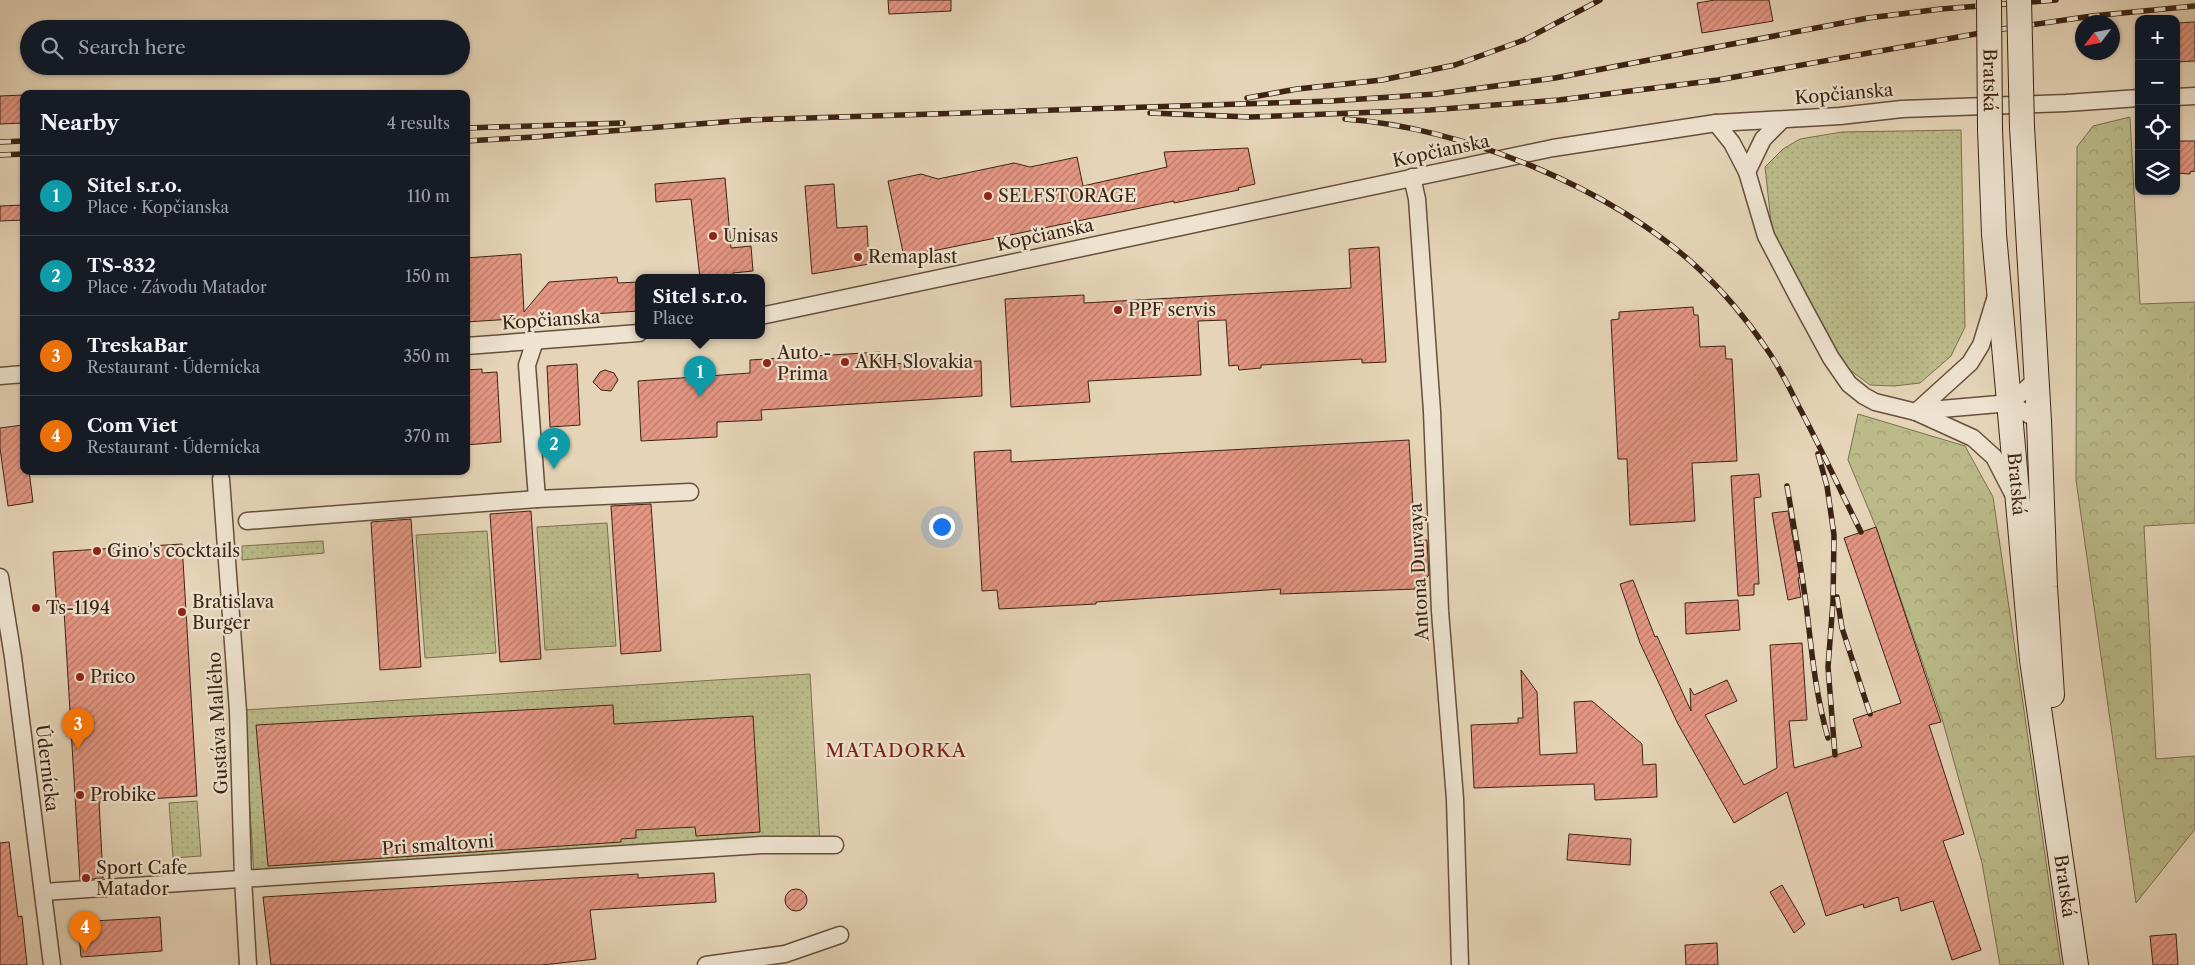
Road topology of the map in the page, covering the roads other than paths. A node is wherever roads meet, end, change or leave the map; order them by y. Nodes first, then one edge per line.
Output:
1 (1990, 0) edge
2 (2020, 0) edge
3 (2195, 96) edge
4 (2180, 97) edge
5 (2135, 98) edge
6 (1782, 120) junction
7 (1716, 124) junction
8 (1747, 172) junction
9 (1412, 177) junction
10 (1998, 288) junction
11 (765, 315) edge
12 (635, 333) edge
13 (535, 341) junction
14 (470, 346) edge
15 (20, 374) edge
16 (0, 376) edge
17 (2036, 380) junction
18 (2010, 403) junction
19 (1916, 412) junction
20 (2039, 420) junction
21 (221, 479) dead end
22 (690, 492) dead end
23 (537, 499) junction
24 (2019, 508) junction
25 (247, 521) dead end
26 (0, 577) edge
27 (836, 845) dead end
28 (243, 878) junction
29 (43, 892) junction
30 (840, 935) dead end
31 (2080, 959) edge
32 (52, 965) edge
33 (248, 965) edge
34 (706, 965) edge
35 (1460, 965) edge

1 - 10 main road, Bratská, bridge
2 - 17 main road, Bratská, bridge
3 - 4 street
5 - 6 street, Kopčianska
6 - 7 street, Kopčianska
6 - 8 street
7 - 8 street
7 - 9 street, Kopčianska
8 - 19 street
9 - 11 street, Kopčianska
9 - 35 street, Antona Durvaya
10 - 18 main road, Bratská
10 - 19 street
12 - 13 street, Kopčianska
13 - 14 street, Kopčianska
13 - 23 street
15 - 16 street
17 - 18 street
17 - 20 main road, Bratská
18 - 19 street
18 - 20 street
18 - 24 main road, Bratská
19 - 24 street
20 - 31 main road, Bratská
21 - 28 street, Gustáva Mallého
22 - 23 street
23 - 25 street
24 - 31 main road, Bratská
26 - 29 street, Údernícka
27 - 28 street, Pri smaltovni
28 - 29 street, Pri smaltovni
28 - 33 street, Gustáva Mallého
29 - 32 street, Údernícka
30 - 34 street

